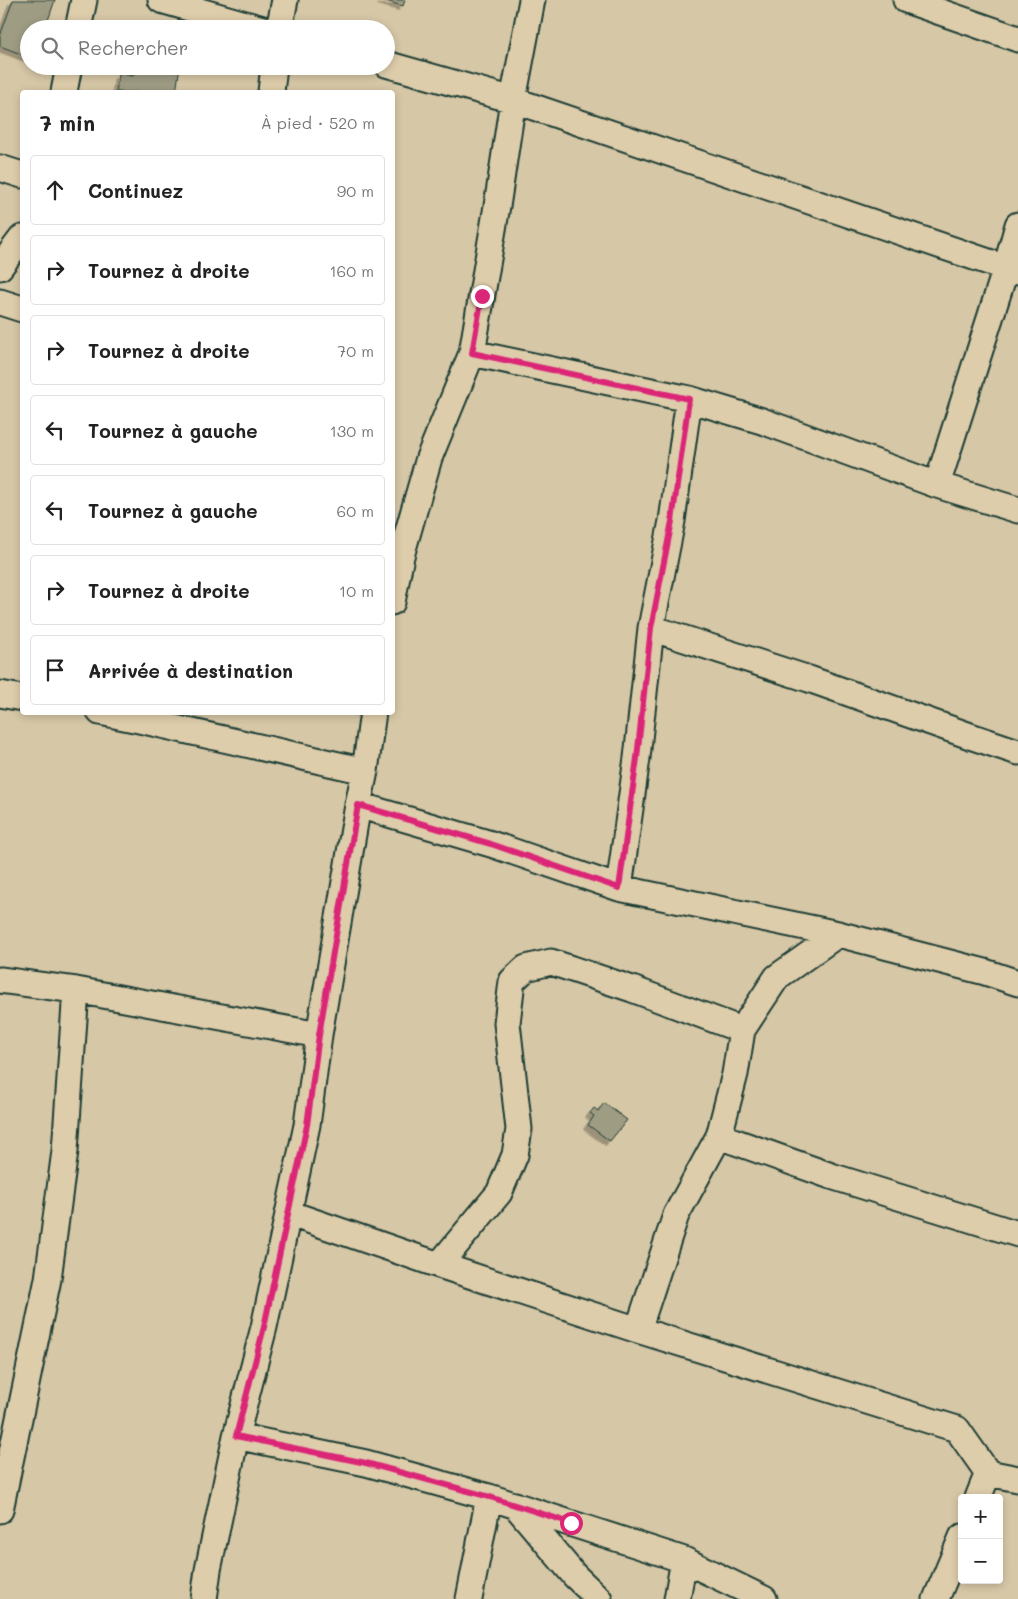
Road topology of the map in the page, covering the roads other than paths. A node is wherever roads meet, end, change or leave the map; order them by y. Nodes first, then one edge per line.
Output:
1 (84, 0) edge
2 (161, 0) edge
3 (285, 0) edge
4 (532, 0) edge
5 (906, 0) edge
6 (80, 20) edge
7 (231, 20) edge
8 (281, 20) edge
9 (1018, 39) edge
10 (395, 67) edge
11 (67, 75) edge
12 (273, 75) edge
13 (64, 90) edge
14 (271, 90) edge
15 (513, 100) junction
16 (0, 168) edge
17 (20, 174) edge
18 (1018, 225) edge
19 (20, 241) edge
20 (0, 267) edge
21 (1012, 270) edge
22 (0, 302) edge
23 (20, 308) edge
24 (472, 353) junction
25 (689, 399) junction
26 (937, 484) junction
27 (1018, 510) edge
28 (395, 588) edge
29 (651, 628) junction
30 (0, 694) edge
31 (20, 698) edge
32 (127, 715) edge
33 (373, 715) edge
34 (145, 717) edge
35 (1018, 752) edge
36 (365, 771) junction
37 (358, 805) junction
38 (619, 888) junction
39 (838, 934) junction
40 (0, 980) edge
41 (1018, 982) edge
42 (76, 990) junction
43 (742, 1030) junction
44 (319, 1035) junction
45 (719, 1136) junction
46 (288, 1213) junction
47 (1018, 1234) edge
48 (439, 1265) junction
49 (638, 1330) junction
50 (236, 1436) junction
51 (988, 1473) junction
52 (1018, 1479) edge
53 (980, 1494) edge
54 (490, 1497) junction
55 (515, 1505) junction
56 (0, 1510) edge
57 (961, 1539) edge
58 (684, 1560) junction
59 (204, 1599) edge
60 (469, 1599) edge
61 (599, 1599) edge
62 (678, 1599) edge
63 (764, 1599) edge
64 (936, 1599) edge

1 - 6 street
2 - 7 street
3 - 8 street
4 - 15 street
5 - 9 street
10 - 15 street
11 - 13 street
12 - 14 street
15 - 21 street
15 - 24 street
16 - 17 street
18 - 21 street
19 - 20 street
21 - 26 street
22 - 23 street
24 - 25 street
24 - 28 street
25 - 26 street
25 - 29 street
26 - 27 street
29 - 35 street
29 - 38 street
30 - 31 street
32 - 34 street
33 - 36 street
34 - 36 street
36 - 37 street
37 - 38 street
37 - 44 street
38 - 39 street
39 - 41 street
39 - 43 street
40 - 42 street
42 - 44 street
42 - 56 street
43 - 45 street
43 - 48 street
44 - 46 street
45 - 47 street
45 - 49 street
46 - 48 street
46 - 50 street
48 - 49 street
49 - 51 street
50 - 54 street
50 - 59 street
51 - 52 street
51 - 53 street
54 - 55 street
54 - 60 street
55 - 58 street
55 - 61 street
57 - 64 street
58 - 62 street
58 - 63 street

